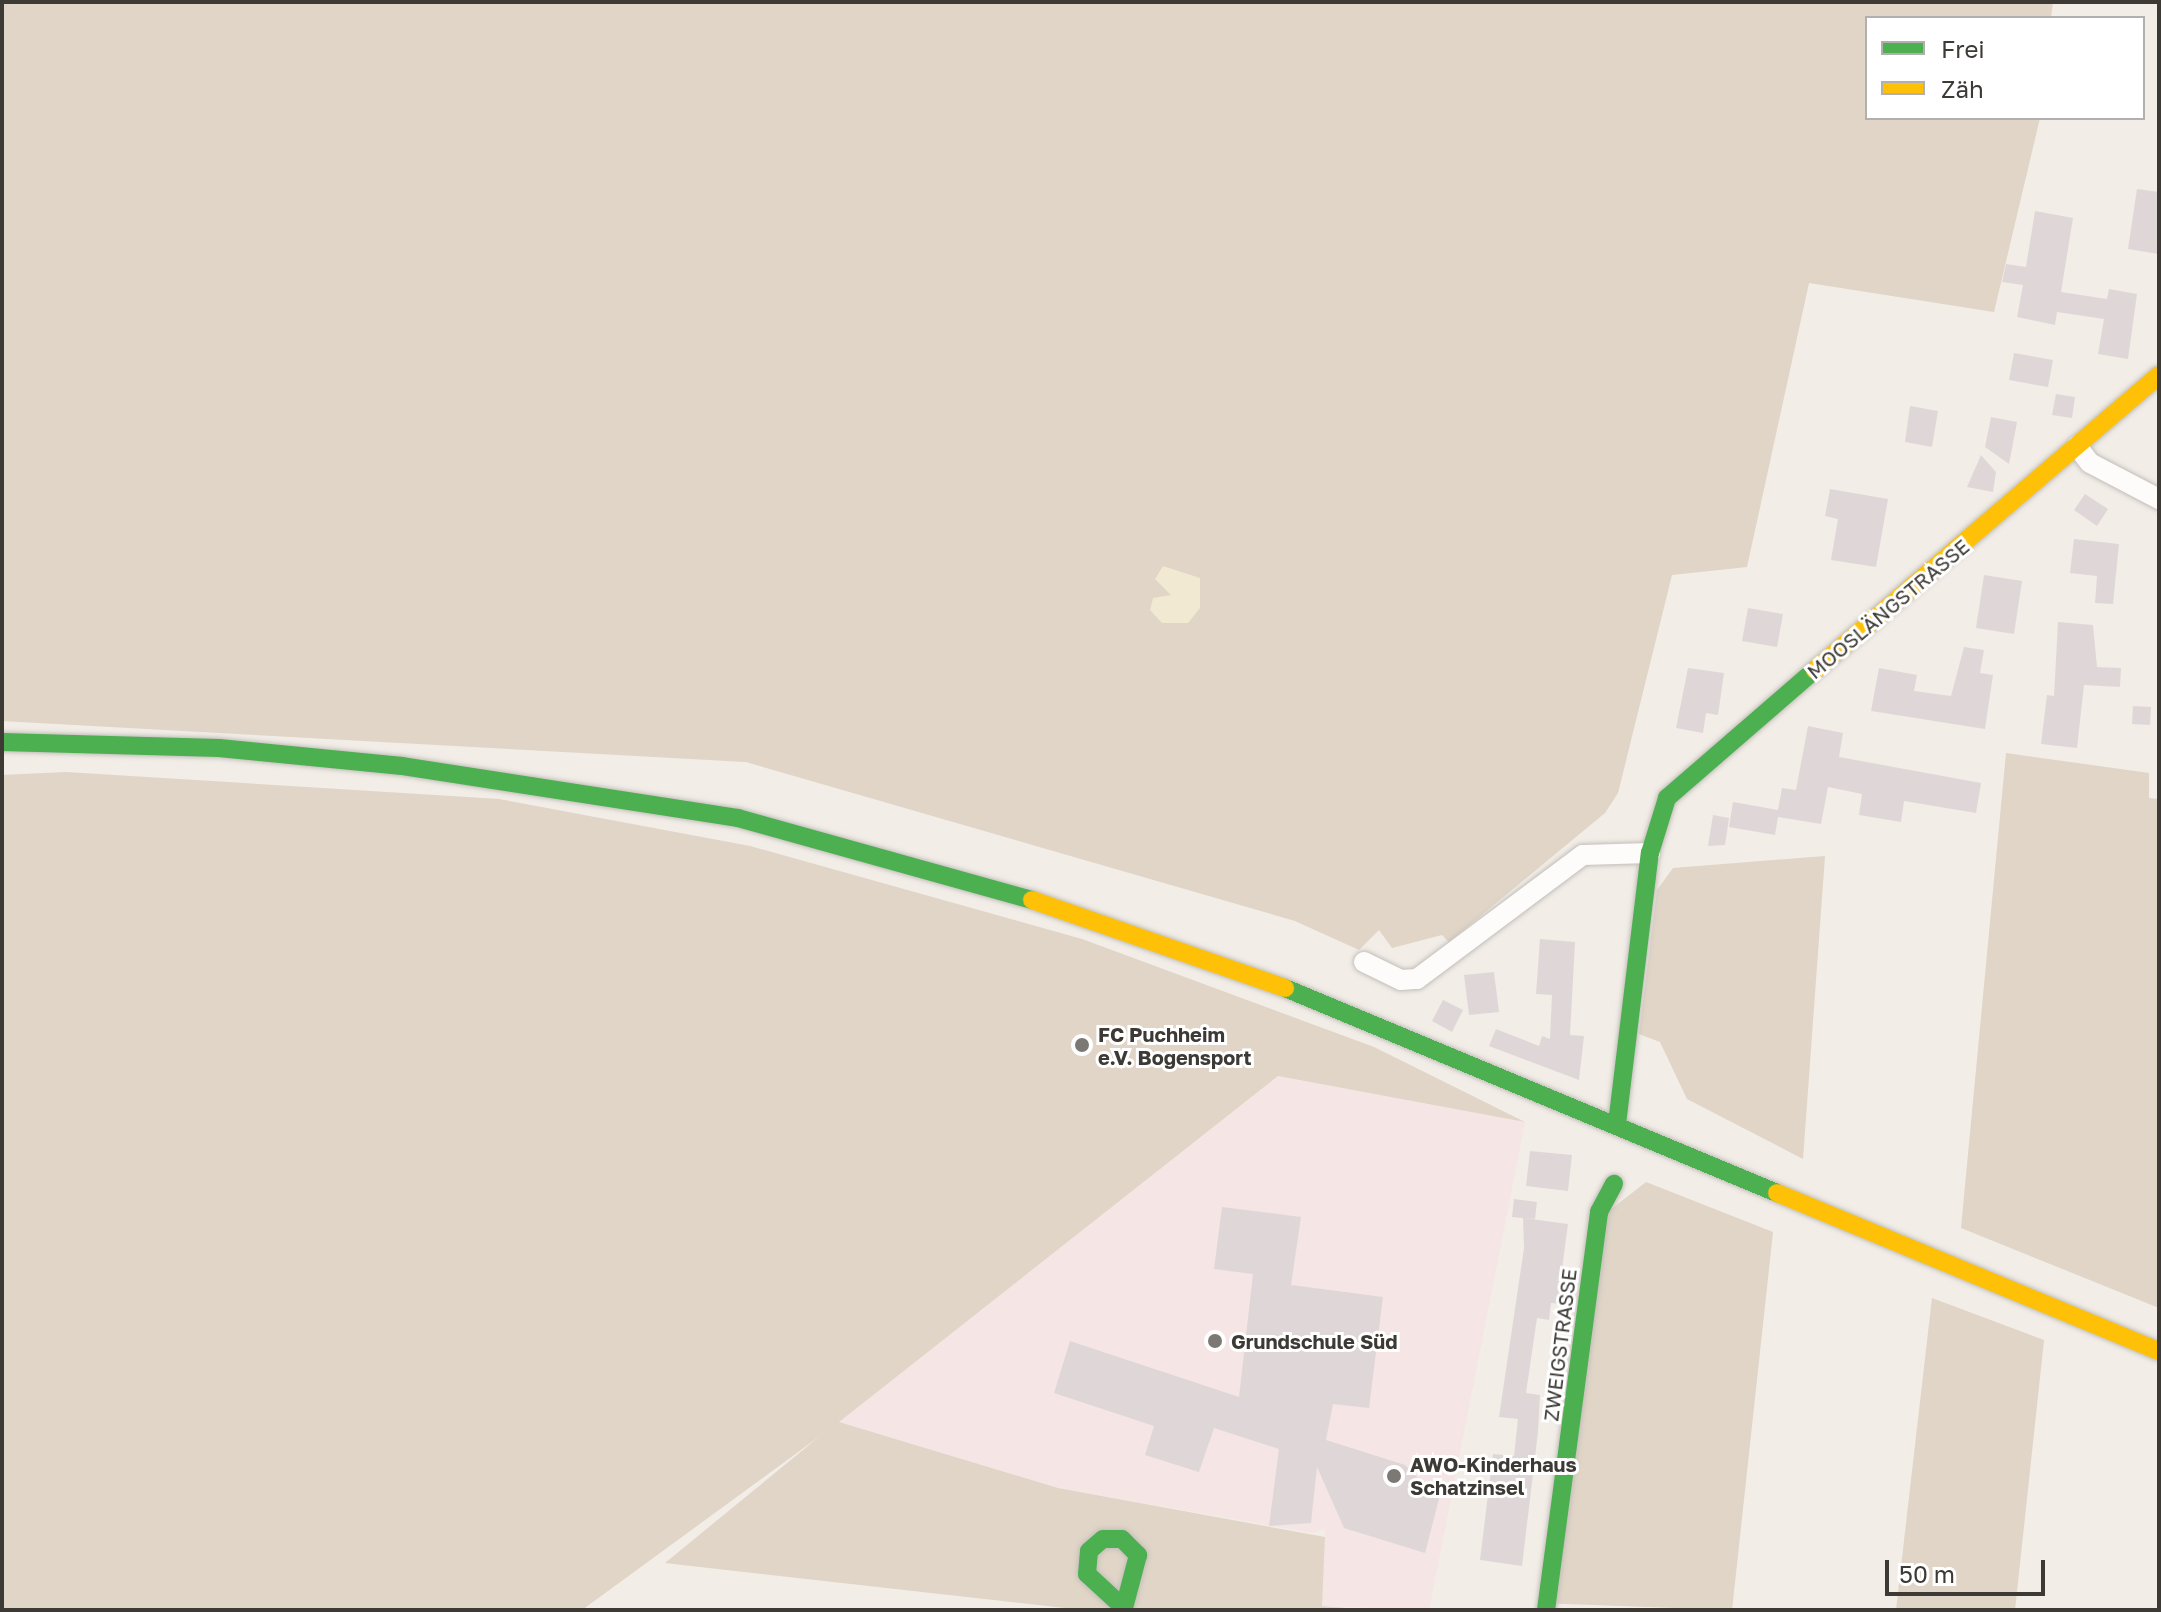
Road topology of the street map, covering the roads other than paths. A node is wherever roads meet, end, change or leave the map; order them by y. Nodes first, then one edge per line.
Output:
1 (2159, 375) edge
2 (2077, 446) junction
3 (2159, 499) edge
4 (2, 742) edge
5 (1650, 853) junction
6 (1364, 962) dead end
7 (1617, 1124) junction
8 (1614, 1184) dead end
9 (2159, 1351) edge
10 (1546, 1610) edge

1 - 2 street, MOOSLÄNGSTRASSE
2 - 3 street
2 - 5 street, MOOSLÄNGSTRASSE
4 - 7 street
5 - 6 street
5 - 7 street, MOOSLÄNGSTRASSE
7 - 9 street
8 - 10 street, ZWEIGSTRASSE

